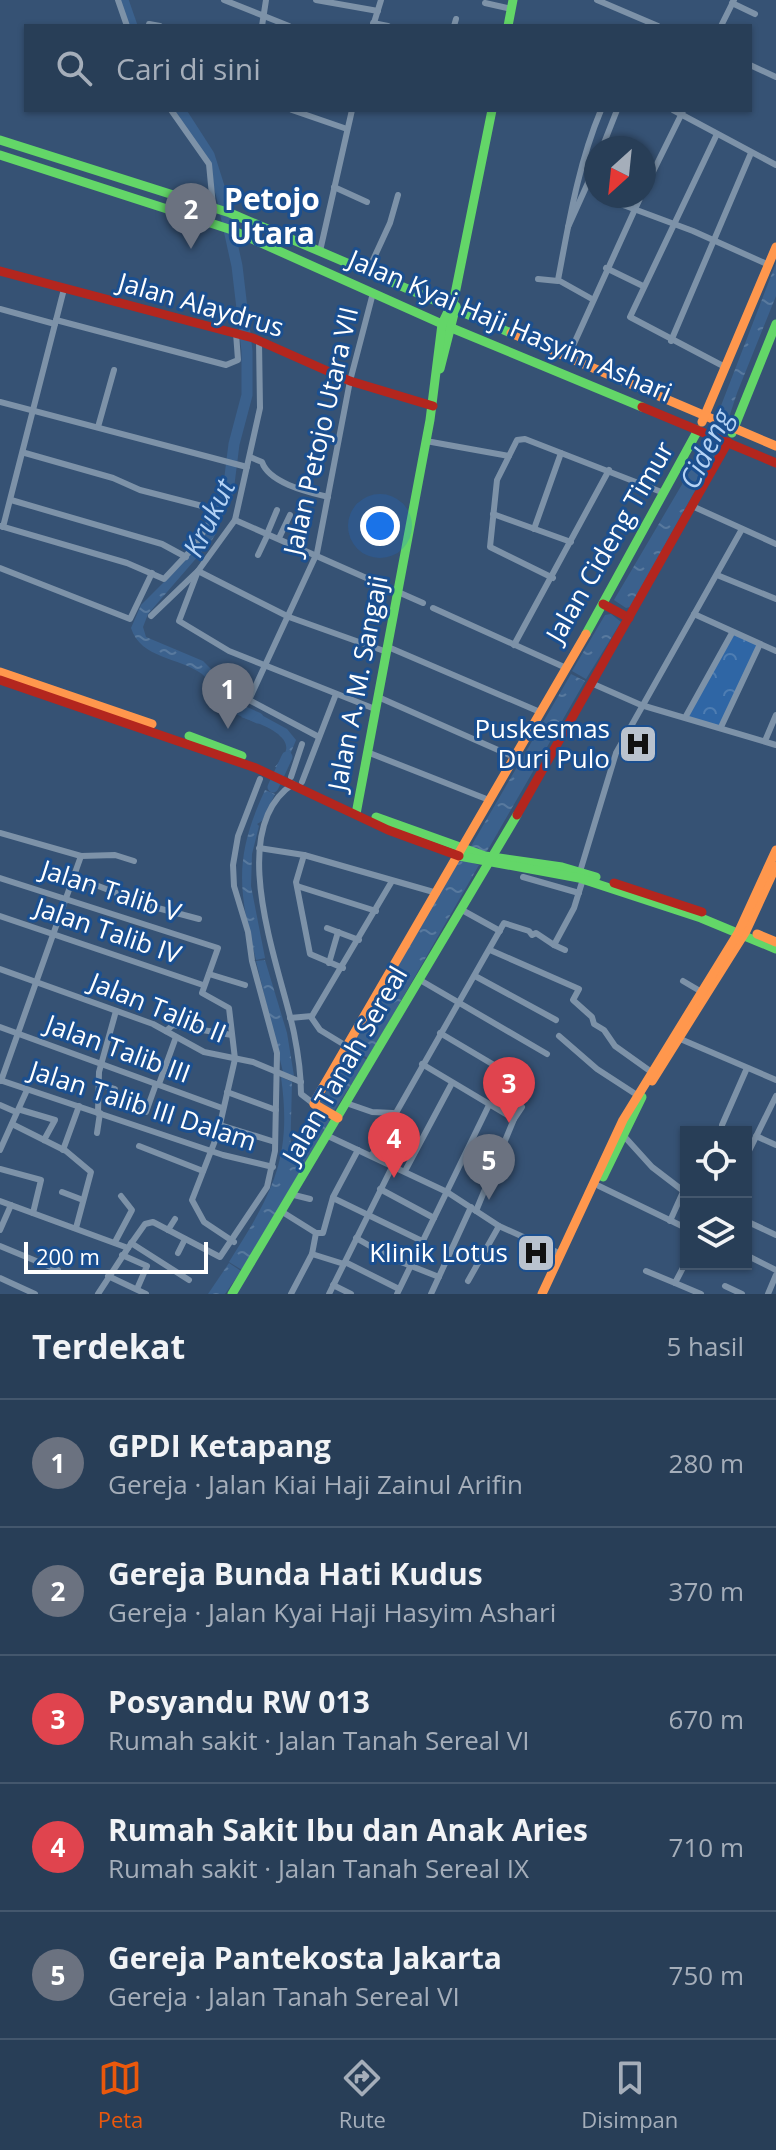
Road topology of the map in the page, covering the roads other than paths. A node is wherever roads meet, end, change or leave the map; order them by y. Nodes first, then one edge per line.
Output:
1 (118, 0) edge
2 (224, 0) edge
3 (266, 0) edge
4 (316, 0) edge
5 (381, 0) edge
6 (597, 0) edge
7 (732, 1) edge
8 (485, 3) dead end
9 (512, 4) edge
10 (378, 11) junction
11 (755, 14) dead end
12 (263, 15) junction
13 (126, 24) edge
14 (262, 24) edge
15 (284, 24) edge
16 (373, 24) edge
17 (508, 24) edge
18 (653, 24) edge
19 (722, 24) edge
20 (752, 66) edge
21 (776, 77) edge
22 (172, 112) edge
23 (298, 112) edge
24 (351, 112) edge
25 (492, 112) edge
26 (600, 112) edge
27 (616, 112) edge
28 (682, 112) edge
29 (347, 129) junction
30 (717, 134) junction
31 (607, 136) edge
32 (0, 140) edge
33 (751, 153) junction
34 (0, 155) edge
35 (656, 165) edge
36 (776, 165) edge
37 (334, 187) junction
38 (398, 195) dead end
39 (584, 197) edge
40 (367, 202) dead end
41 (629, 208) edge
42 (221, 209) junction
43 (634, 210) junction
44 (671, 224) junction
45 (566, 231) junction
46 (714, 241) junction
47 (776, 247) edge
48 (320, 252) junction
49 (769, 265) junction
50 (606, 268) junction
51 (0, 271) edge
52 (367, 273) junction
53 (538, 279) dead end
54 (558, 281) junction
55 (643, 286) junction
56 (64, 289) junction
57 (373, 293) junction
58 (592, 299) junction
59 (0, 309) edge
60 (452, 310) junction
61 (55, 322) junction
62 (776, 324) edge
63 (448, 326) junction
64 (237, 334) junction
65 (256, 339) junction
66 (671, 341) junction
67 (567, 359) junction
68 (725, 367) junction
69 (114, 370) dead end
70 (350, 381) junction
71 (0, 402) edge
72 (433, 406) junction
73 (36, 410) junction
74 (705, 417) junction
75 (98, 427) junction
76 (733, 428) junction
77 (701, 431) junction
78 (426, 441) junction
79 (726, 441) junction
80 (776, 446) edge
81 (25, 453) junction
82 (561, 453) junction
83 (509, 456) junction
84 (250, 457) junction
85 (776, 463) edge
86 (244, 466) junction
87 (609, 470) junction
88 (664, 493) junction
89 (328, 497) junction
90 (11, 500) junction
91 (695, 508) junction
92 (277, 510) dead end
93 (493, 514) junction
94 (290, 515) dead end
95 (235, 520) junction
96 (2, 526) edge
97 (534, 529) junction
98 (742, 529) junction
99 (268, 534) junction
100 (279, 538) junction
101 (571, 542) junction
102 (776, 544) edge
103 (317, 553) junction
104 (258, 555) dead end
105 (186, 557) junction
106 (0, 568) edge
107 (198, 571) junction
108 (152, 573) junction
109 (717, 575) junction
110 (553, 578) junction
111 (399, 590) junction
112 (776, 599) edge
113 (423, 603) dead end
114 (606, 606) junction
115 (433, 608) dead end
116 (694, 614) junction
117 (151, 616) dead end
118 (289, 617) junction
119 (627, 617) junction
120 (732, 633) junction
121 (760, 644) junction
122 (514, 645) junction
123 (387, 650) junction
124 (776, 651) edge
125 (267, 666) junction
126 (564, 667) junction
127 (0, 672) edge
128 (0, 680) edge
129 (19, 683) junction
130 (591, 683) junction
131 (336, 694) junction
132 (378, 697) junction
133 (641, 705) junction
134 (375, 709) junction
135 (540, 712) junction
136 (776, 715) edge
137 (686, 716) junction
138 (721, 727) junction
139 (319, 737) junction
140 (765, 741) junction
141 (302, 744) dead end
142 (776, 745) edge
143 (367, 752) junction
144 (514, 757) junction
145 (265, 773) junction
146 (292, 780) junction
147 (489, 800) junction
148 (357, 812) junction
149 (0, 833) edge
150 (259, 848) junction
151 (776, 850) edge
152 (461, 852) junction
153 (304, 855) junction
154 (81, 856) junction
155 (486, 860) junction
156 (134, 861) dead end
157 (776, 866) edge
158 (527, 875) junction
159 (581, 876) junction
160 (75, 877) junction
161 (0, 878) edge
162 (392, 881) junction
163 (297, 886) junction
164 (437, 893) junction
165 (579, 893) junction
166 (68, 897) junction
167 (462, 910) junction
168 (376, 911) junction
169 (0, 916) edge
170 (199, 919) dead end
171 (327, 928) dead end
172 (500, 931) junction
173 (338, 932) junction
174 (742, 932) junction
175 (54, 934) junction
176 (359, 940) junction
177 (776, 942) edge
178 (554, 945) junction
179 (776, 949) edge
180 (490, 950) junction
181 (565, 950) dead end
182 (329, 963) junction
183 (343, 968) junction
184 (0, 969) edge
185 (209, 974) junction
186 (475, 976) junction
187 (420, 980) junction
188 (683, 981) dead end
189 (36, 983) junction
190 (203, 985) junction
191 (245, 985) dead end
192 (700, 991) junction
193 (459, 1002) junction
194 (116, 1011) junction
195 (311, 1017) junction
196 (290, 1018) junction
197 (556, 1020) dead end
198 (0, 1027) edge
199 (166, 1031) junction
200 (440, 1033) junction
201 (19, 1035) junction
202 (232, 1035) junction
203 (559, 1036) dead end
204 (176, 1037) junction
205 (675, 1037) junction
206 (348, 1047) junction
207 (665, 1053) junction
208 (547, 1054) dead end
209 (235, 1059) junction
210 (422, 1064) junction
211 (102, 1065) junction
212 (747, 1068) junction
213 (650, 1071) junction
214 (280, 1074) junction
215 (776, 1080) edge
216 (1, 1081) edge
217 (297, 1081) junction
218 (521, 1081) dead end
219 (452, 1083) junction
220 (99, 1084) junction
221 (158, 1084) junction
222 (27, 1090) junction
223 (227, 1092) junction
224 (637, 1095) junction
225 (776, 1096) edge
226 (346, 1103) junction
227 (0, 1105) edge
228 (489, 1105) junction
229 (79, 1106) junction
230 (316, 1106) junction
231 (522, 1107) dead end
232 (222, 1108) junction
233 (276, 1110) junction
234 (19, 1111) junction
235 (99, 1113) junction
236 (148, 1113) dead end
237 (393, 1113) junction
238 (336, 1117) junction
239 (514, 1119) junction
240 (12, 1124) junction
241 (220, 1125) junction
242 (722, 1125) dead end
243 (179, 1127) dead end
244 (142, 1129) junction
245 (97, 1133) dead end
246 (623, 1135) junction
247 (328, 1136) junction
248 (756, 1136) junction
249 (2, 1137) edge
250 (174, 1138) junction
251 (44, 1140) junction
252 (275, 1142) junction
253 (752, 1144) edge
254 (776, 1145) edge
255 (139, 1146) dead end
256 (0, 1150) edge
257 (63, 1150) junction
258 (358, 1150) junction
259 (211, 1151) junction
260 (372, 1155) junction
261 (393, 1165) junction
262 (605, 1165) junction
263 (273, 1167) junction
264 (0, 1169) edge
265 (203, 1171) junction
266 (405, 1171) junction
267 (599, 1186) junction
268 (680, 1188) edge
269 (380, 1189) junction
270 (62, 1192) dead end
271 (447, 1192) junction
272 (294, 1195) junction
273 (121, 1196) dead end
274 (333, 1198) junction
275 (682, 1198) edge
276 (310, 1199) dead end
277 (83, 1200) junction
278 (0, 1201) edge
279 (11, 1205) junction
280 (474, 1209) junction
281 (33, 1213) junction
282 (284, 1213) junction
283 (368, 1213) junction
284 (434, 1218) junction
285 (175, 1219) dead end
286 (670, 1221) junction
287 (752, 1224) edge
288 (680, 1225) edge
289 (499, 1226) junction
290 (76, 1228) junction
291 (0, 1230) edge
292 (168, 1230) junction
293 (316, 1233) junction
294 (776, 1235) edge
295 (356, 1238) junction
296 (185, 1239) junction
297 (422, 1241) junction
298 (115, 1242) junction
299 (234, 1242) junction
300 (130, 1245) junction
301 (0, 1246) edge
302 (178, 1253) dead end
303 (312, 1254) junction
304 (122, 1255) junction
305 (564, 1255) junction
306 (752, 1258) edge
307 (344, 1263) junction
308 (410, 1266) junction
309 (58, 1270) dead end
310 (682, 1270) edge
311 (646, 1271) dead end
312 (776, 1272) edge
313 (108, 1276) junction
314 (439, 1277) junction
315 (0, 1278) edge
316 (189, 1280) dead end
317 (468, 1281) dead end
318 (675, 1283) junction
319 (333, 1285) junction
320 (725, 1286) dead end
321 (137, 1289) junction
322 (398, 1291) edge
323 (434, 1293) edge
324 (35, 1294) edge
325 (98, 1294) edge
326 (146, 1294) edge
327 (232, 1294) edge
328 (291, 1294) edge
329 (329, 1294) edge
330 (351, 1294) edge
331 (545, 1294) edge
332 (701, 1294) edge
333 (742, 1294) edge
334 (768, 1294) edge

1 - 13 street
2 - 12 street
3 - 12 street
4 - 10 street
5 - 10 street
6 - 18 street
7 - 11 street
7 - 19 street
8 - 9 street
9 - 17 main road
10 - 16 street
12 - 14 street
12 - 15 street
20 - 21 street
22 - 42 street
23 - 29 street
24 - 29 street
25 - 60 main road
26 - 45 street
27 - 31 street
28 - 30 street
28 - 35 street
29 - 37 street
30 - 33 street
30 - 44 street
32 - 42 main road, Jalan Kyai Haji Hasyim Ashari
33 - 36 street
33 - 46 street
34 - 57 main road, Jalan Kyai Haji Hasyim Ashari
37 - 40 street
37 - 48 street
38 - 52 street
39 - 45 street
41 - 43 street
42 - 48 main road, Jalan Kyai Haji Hasyim Ashari
43 - 44 street
43 - 50 street
44 - 46 street
44 - 55 street
45 - 54 street
46 - 49 street
46 - 66 street
47 - 49 main road, Jalan Cideng Timur
48 - 52 main road, Jalan Kyai Haji Hasyim Ashari
49 - 68 main road, Jalan Cideng Timur
50 - 55 street
50 - 58 street
51 - 56 main road, Jalan Alaydrus
52 - 60 main road, Jalan Kyai Haji Hasyim Ashari
53 - 54 street
54 - 58 street
55 - 66 street
56 - 61 street
56 - 64 main road, Jalan Alaydrus
57 - 63 main road, Jalan Kyai Haji Hasyim Ashari
57 - 70 street, Jalan Petojo Utara VII
58 - 67 street
59 - 61 street
60 - 63 main road, Jalan A. M. Sangaji
60 - 67 main road, Jalan Kyai Haji Hasyim Ashari
61 - 64 street
61 - 73 street
62 - 76 main road, Jalan Tanah Sereal
63 - 72 main road, Jalan A. M. Sangaji
63 - 77 main road, Jalan Kyai Haji Hasyim Ashari
64 - 65 main road, Jalan Alaydrus
65 - 70 main road, Jalan Alaydrus
65 - 84 street
66 - 68 street
67 - 74 main road, Jalan Kyai Haji Hasyim Ashari
68 - 74 main road, Jalan Cideng Timur
69 - 75 street
70 - 72 main road, Jalan Alaydrus
70 - 89 street, Jalan Petojo Utara VII
71 - 73 street
72 - 78 main road, Jalan A. M. Sangaji
73 - 75 street
73 - 81 street
74 - 76 main road, Jalan Kyai Haji Hasyim Ashari
74 - 77 main road, Jalan Cideng Timur
75 - 86 street
76 - 79 main road, Jalan Tanah Sereal
76 - 80 main road, Jalan Kyai Haji Hasyim Ashari
77 - 79 main road, Jalan Kyai Haji Hasyim Ashari
77 - 88 main road, Jalan Cideng Timur
78 - 83 street
78 - 111 main road, Jalan A. M. Sangaji
79 - 85 main road, Jalan Kyai Haji Hasyim Ashari
79 - 91 main road, Jalan Tanah Sereal
81 - 90 street
81 - 105 street
82 - 83 street
82 - 87 street
82 - 97 street
83 - 93 street
84 - 86 street
84 - 89 street
86 - 95 street
87 - 88 street
87 - 101 street
88 - 114 main road, Jalan Cideng Timur
89 - 103 street, Jalan Petojo Utara VII
90 - 96 street
90 - 105 street
91 - 98 street
91 - 119 main road, Jalan Tanah Sereal
92 - 99 street
93 - 97 street
93 - 110 street
94 - 100 street
95 - 99 street
95 - 107 street
96 - 108 street
97 - 101 street
98 - 102 street
98 - 109 street
99 - 100 street
99 - 104 street
100 - 103 street
101 - 110 street
103 - 111 street
103 - 118 street, Jalan Petojo Utara VII
105 - 108 street
106 - 108 street
107 - 117 street
107 - 118 street
107 - 125 street
109 - 112 street
109 - 116 street
110 - 122 street
111 - 113 street
111 - 123 main road, Jalan A. M. Sangaji
114 - 119 main road
114 - 126 main road, Jalan Cideng Timur
115 - 122 street
116 - 120 street
116 - 133 street
118 - 123 street
118 - 125 street, Jalan Petojo Utara VII
119 - 130 main road, Jalan Tanah Sereal
120 - 121 street
120 - 137 street
121 - 124 street
121 - 138 street
122 - 126 street
123 - 132 main road, Jalan A. M. Sangaji
123 - 135 street
125 - 131 street
125 - 139 street, Jalan Petojo Utara VII
126 - 135 main road, Jalan Cideng Timur
127 - 129 main road
128 - 129 main road
129 - 145 main road
130 - 133 street
130 - 155 main road, Jalan Tanah Sereal
131 - 134 street
131 - 139 street
132 - 134 main road, Jalan A. M. Sangaji
132 - 144 street
133 - 137 street
133 - 159 street
134 - 143 main road, Jalan A. M. Sangaji
135 - 144 main road, Jalan Cideng Timur
136 - 140 street
137 - 138 street
138 - 140 street
139 - 146 street
140 - 142 street
141 - 146 street
143 - 147 street
143 - 148 main road, Jalan A. M. Sangaji
144 - 147 main road, Jalan Cideng Timur
145 - 146 main road
145 - 214 street
146 - 148 main road
146 - 150 street
147 - 152 main road, Jalan Cideng Timur
148 - 152 main road
149 - 154 street
150 - 153 street
150 - 196 street
151 - 174 main road
152 - 155 main road
152 - 164 main road, Jalan Cideng Timur
153 - 162 street
153 - 163 street
154 - 156 street
154 - 160 street
155 - 158 main road
155 - 159 main road
155 - 167 main road, Jalan Tanah Sereal
157 - 174 main road
158 - 159 main road
158 - 165 street
159 - 165 street
159 - 174 main road
160 - 166 street
160 - 170 street
161 - 166 street, Jalan Talib V
162 - 164 street
162 - 168 street
163 - 168 street
163 - 182 street
164 - 206 main road, Jalan Cideng Timur
165 - 178 street
166 - 175 street
166 - 185 street, Jalan Talib V
167 - 172 street
167 - 187 main road, Jalan Tanah Sereal
168 - 176 street
169 - 175 street, Jalan Talib IV
171 - 173 street
172 - 178 street
172 - 180 street
173 - 176 street
173 - 182 street
174 - 177 main road
174 - 179 main road
174 - 192 main road
174 - 205 main road
175 - 189 street
175 - 190 street, Jalan Talib IV
176 - 183 street
178 - 181 street
180 - 186 street
180 - 213 street
182 - 183 street
183 - 195 street
184 - 189 street, Jalan Talib II
185 - 190 street
185 - 191 street
186 - 193 street
186 - 197 street
187 - 193 street
187 - 226 main road, Jalan Tanah Sereal
188 - 192 street
189 - 194 street, Jalan Talib II
189 - 201 street
190 - 202 street
192 - 205 main road
193 - 200 street
193 - 208 street
194 - 199 street, Jalan Talib II
194 - 211 street
195 - 196 street
195 - 206 street
196 - 217 street
198 - 201 street, Jalan Talib III
199 - 202 street
199 - 204 street, Jalan Talib II
200 - 210 street
200 - 218 street
201 - 211 street, Jalan Talib III
201 - 216 street
202 - 209 street
203 - 224 street
204 - 209 street, Jalan Talib II
204 - 221 street
205 - 207 main road
205 - 212 street
206 - 230 main road, Jalan Cideng Timur
207 - 213 main road
207 - 246 main road
209 - 214 street, Jalan Talib II
209 - 223 street
210 - 219 street
210 - 237 street
211 - 220 street
211 - 221 street, Jalan Talib III
212 - 215 street
212 - 242 street
213 - 224 main road
214 - 217 street, Jalan Talib II
214 - 233 street
216 - 222 street, Jalan Talib III Dalam
217 - 230 street
219 - 228 street
219 - 266 street
220 - 221 street
220 - 235 street
221 - 232 street, Jalan Talib III
222 - 229 street, Jalan Talib III Dalam
222 - 234 street
223 - 232 street
223 - 233 street
224 - 262 main road
225 - 248 street
226 - 237 street
226 - 238 main road, Jalan Tanah Sereal
227 - 234 street
228 - 239 street
228 - 271 street
229 - 235 street, Jalan Talib III Dalam
229 - 257 street
230 - 238 main road
231 - 239 street
232 - 241 street
233 - 252 street
234 - 240 street
234 - 251 street
235 - 244 street, Jalan Talib III Dalam
235 - 245 street
236 - 244 street
237 - 260 street
238 - 247 main road, Jalan Tanah Sereal
239 - 280 street
240 - 249 street
240 - 251 street
241 - 252 street
241 - 259 street
243 - 250 street
244 - 250 street, Jalan Talib III Dalam
246 - 262 main road
246 - 268 street
247 - 258 street
247 - 272 main road, Jalan Tanah Sereal
248 - 253 street
248 - 254 street
249 - 256 street
250 - 259 street, Jalan Talib III Dalam
251 - 257 street
252 - 263 street
255 - 265 street
257 - 277 street
258 - 260 street
258 - 274 street
259 - 263 street, Jalan Talib III Dalam
259 - 265 street
260 - 261 street
261 - 266 street
261 - 269 street
262 - 267 main road
262 - 305 main road
263 - 299 street
264 - 281 street
265 - 299 street
266 - 271 street
267 - 286 street
267 - 305 main road
269 - 283 street
269 - 284 street
270 - 277 street
271 - 280 street
271 - 284 street
272 - 276 street
272 - 282 main road, Jalan Tanah Sereal
273 - 298 street
274 - 283 street
274 - 293 street
275 - 286 street
277 - 290 street
278 - 279 street
279 - 281 street
279 - 291 street
280 - 289 street
280 - 314 street
281 - 290 street
282 - 293 street
282 - 327 main road, Jalan Tanah Sereal
283 - 295 street
283 - 297 street
284 - 297 street
285 - 292 street
286 - 288 street
287 - 294 street
289 - 305 street
289 - 317 street
290 - 298 street
292 - 296 street
292 - 300 street
293 - 303 street
295 - 307 street
295 - 308 street
296 - 299 street
296 - 302 street
297 - 308 street
298 - 300 street
300 - 304 street
300 - 316 street
301 - 309 street
303 - 307 street
303 - 328 street
304 - 313 street
304 - 321 street
305 - 331 main road
306 - 312 street
307 - 319 street
307 - 322 street
308 - 314 street
308 - 322 street
310 - 318 street
311 - 318 street
312 - 334 street
313 - 321 street
313 - 325 street
314 - 323 street
315 - 324 street
318 - 332 street
319 - 329 street
319 - 330 street
320 - 333 street
321 - 326 street

